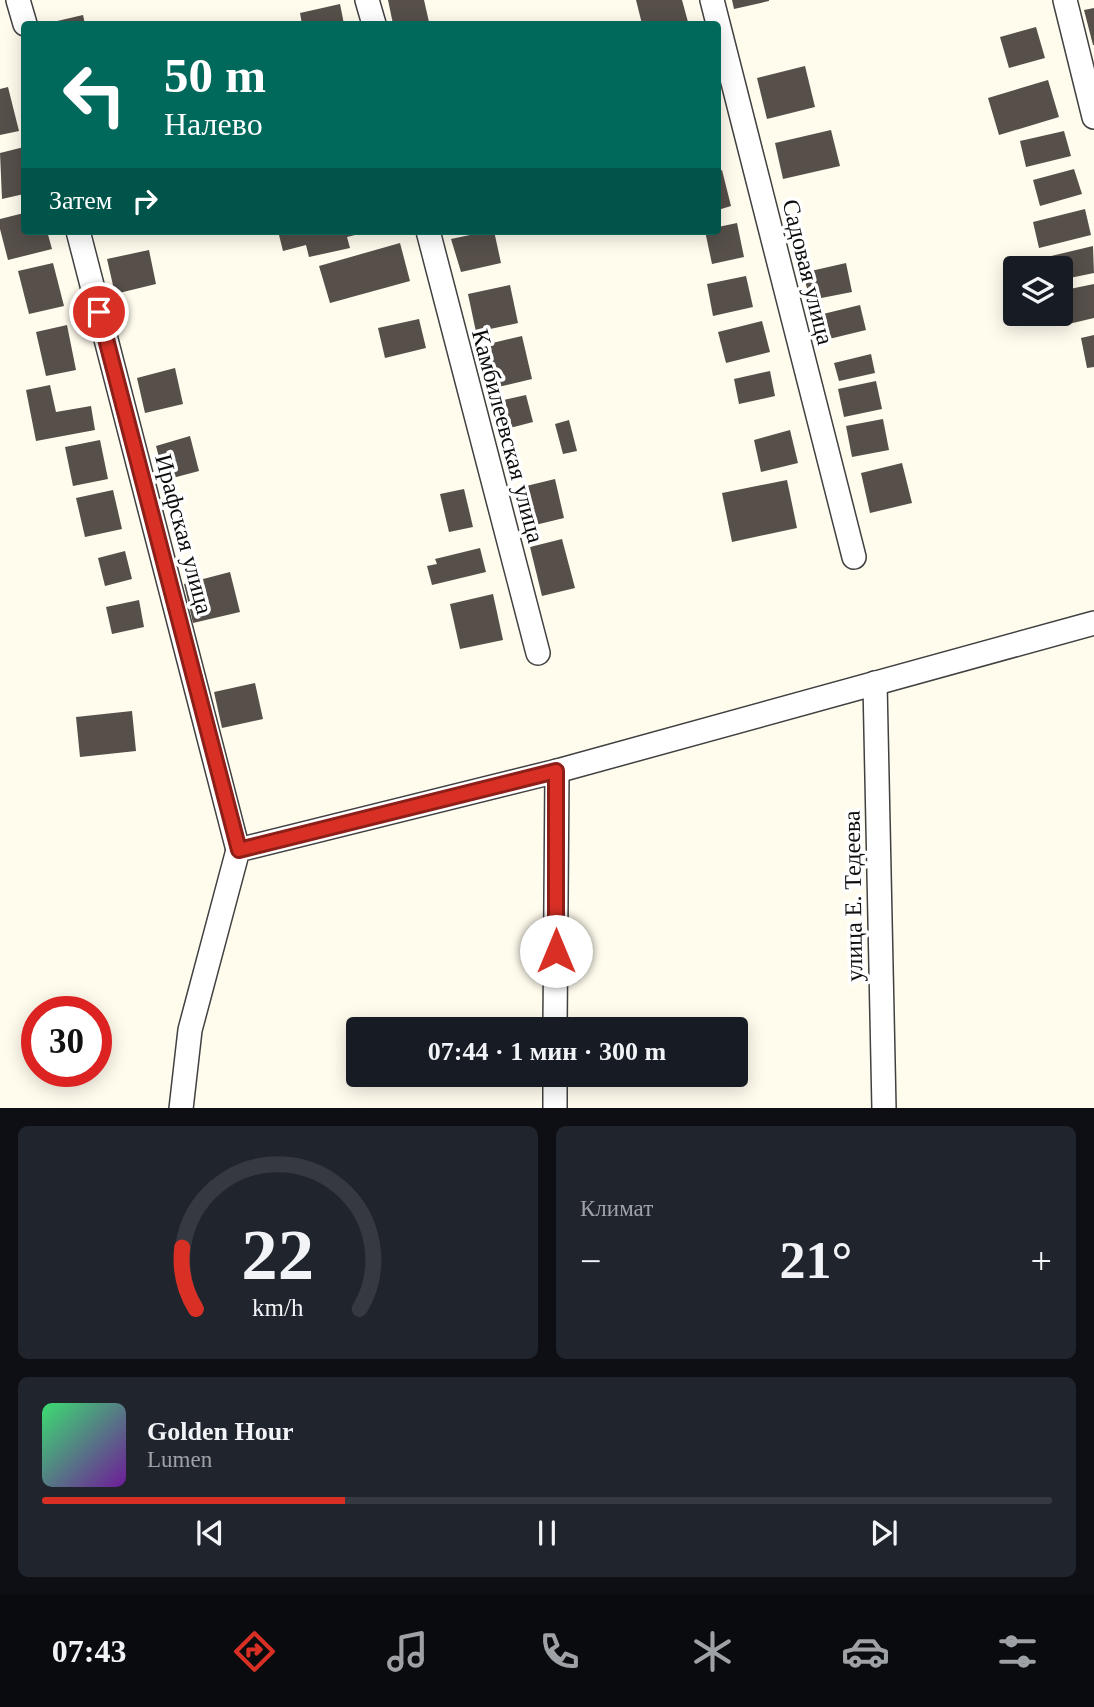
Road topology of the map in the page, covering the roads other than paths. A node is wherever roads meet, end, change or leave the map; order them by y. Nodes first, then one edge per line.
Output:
1 (18, 0) edge
2 (367, 0) edge
3 (712, 0) edge
4 (1065, 0) edge
5 (23, 21) edge
6 (373, 21) edge
7 (717, 21) edge
8 (721, 35) edge
9 (1094, 117) edge
10 (79, 235) edge
11 (429, 235) edge
12 (854, 557) dead end
13 (1094, 623) edge
14 (538, 653) dead end
15 (874, 683) junction
16 (556, 771) junction
17 (239, 850) junction
18 (555, 1017) edge
19 (555, 1087) edge
20 (181, 1108) edge
21 (555, 1108) edge
22 (884, 1108) edge

1 - 5 street
2 - 6 street
3 - 7 street, Садовая улица
4 - 9 street
8 - 12 street, Садовая улица
10 - 17 street, Ирафская улица
11 - 14 street, Камбилеевская улица
13 - 15 street
15 - 16 street
15 - 22 street, улица Е. Тедеева
16 - 17 street
16 - 18 street
17 - 20 street
19 - 21 street

